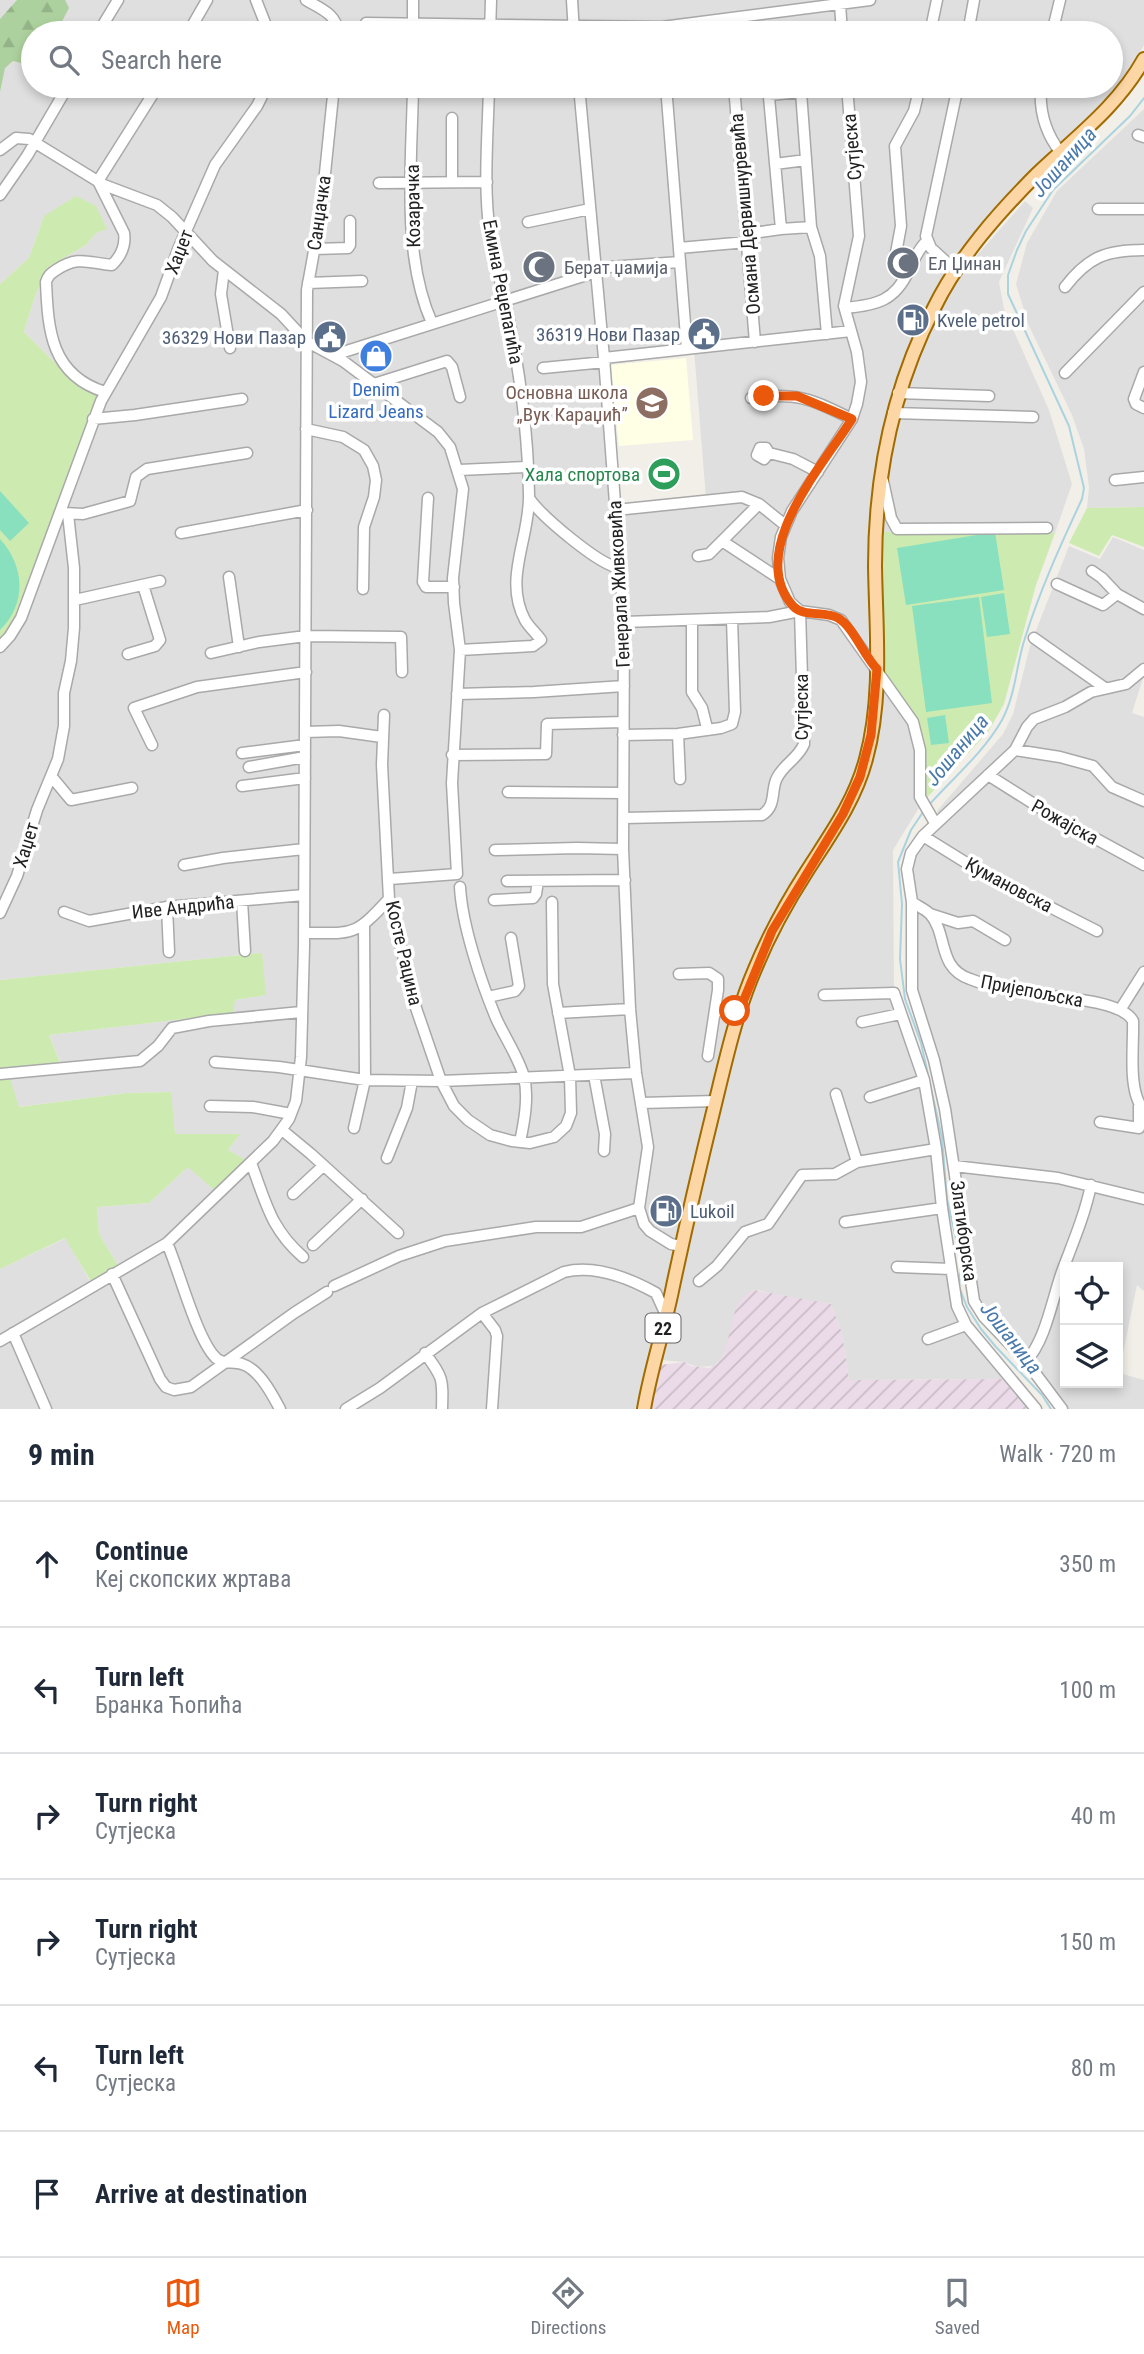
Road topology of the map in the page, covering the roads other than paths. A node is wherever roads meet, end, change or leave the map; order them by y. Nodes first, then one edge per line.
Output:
1 (118, 0) edge
2 (207, 0) edge
3 (256, 0) edge
4 (306, 0) edge
5 (413, 0) edge
6 (491, 0) edge
7 (572, 0) edge
8 (870, 0) edge
9 (937, 0) edge
10 (974, 0) edge
11 (1060, 0) edge
12 (833, 3) edge
13 (728, 19) joint
14 (105, 21) edge
15 (195, 21) edge
16 (264, 21) edge
17 (335, 21) edge
18 (413, 21) edge
19 (490, 21) edge
20 (573, 21) edge
21 (716, 21) edge
22 (838, 21) edge
23 (933, 21) edge
24 (970, 21) edge
25 (1055, 21) edge
26 (1144, 59) edge
27 (1123, 89) edge
28 (61, 98) edge
29 (150, 98) edge
30 (261, 98) edge
31 (333, 98) edge
32 (413, 98) edge
33 (489, 98) edge
34 (580, 98) edge
35 (668, 98) edge
36 (735, 98) edge
37 (770, 98) edge
38 (801, 98) edge
39 (848, 98) edge
40 (917, 98) edge
41 (955, 98) edge
42 (1040, 98) edge
43 (1117, 98) edge
44 (453, 118) dead end
45 (36, 141) junction
46 (0, 150) edge
47 (1061, 153) junction
48 (806, 160) junction
49 (775, 164) junction
50 (98, 181) junction
51 (487, 181) junction
52 (412, 182) junction
53 (452, 182) junction
54 (379, 183) dead end
55 (0, 195) edge
56 (590, 209) junction
57 (1098, 209) dead end
58 (1144, 209) edge
59 (350, 221) dead end
60 (528, 222) dead end
61 (811, 227) junction
62 (781, 228) junction
63 (187, 232) junction
64 (747, 238) junction
65 (927, 241) junction
66 (679, 248) junction
67 (315, 250) junction
68 (1144, 250) edge
69 (896, 253) dead end
70 (680, 262) junction
71 (225, 270) junction
72 (595, 270) junction
73 (955, 270) junction
74 (362, 281) dead end
75 (308, 283) junction
76 (1065, 287) dead end
77 (1144, 292) edge
78 (505, 300) junction
79 (845, 308) junction
80 (432, 323) junction
81 (851, 331) junction
82 (827, 334) junction
83 (306, 341) junction
84 (755, 342) junction
85 (230, 348) dead end
86 (687, 349) junction
87 (334, 355) junction
88 (604, 360) junction
89 (543, 368) dead end
90 (1144, 372) edge
91 (1065, 373) dead end
92 (374, 384) junction
93 (105, 392) junction
94 (898, 393) junction
95 (989, 396) dead end
96 (460, 397) dead end
97 (751, 398) dead end
98 (242, 399) dead end
99 (1144, 408) edge
100 (893, 413) junction
101 (1033, 417) dead end
102 (93, 419) junction
103 (852, 419) junction
104 (306, 429) junction
105 (247, 453) dead end
106 (769, 453) dead end
107 (527, 467) junction
108 (459, 470) junction
109 (881, 470) junction
110 (818, 472) junction
111 (1144, 477) edge
112 (1115, 480) dead end
113 (428, 498) dead end
114 (529, 498) junction
115 (760, 504) junction
116 (307, 510) junction
117 (616, 510) junction
118 (65, 513) junction
119 (785, 525) junction
120 (1047, 528) dead end
121 (181, 533) dead end
122 (722, 541) junction
123 (698, 556) dead end
124 (620, 568) junction
125 (1092, 571) dead end
126 (229, 577) dead end
127 (780, 579) junction
128 (160, 581) dead end
129 (1057, 584) dead end
130 (143, 585) junction
131 (454, 587) junction
132 (363, 589) dead end
133 (1117, 594) junction
134 (75, 600) junction
135 (1144, 609) edge
136 (800, 611) junction
137 (732, 619) junction
138 (692, 621) junction
139 (624, 622) junction
140 (306, 636) junction
141 (1034, 638) dead end
142 (0, 647) edge
143 (239, 647) junction
144 (460, 650) junction
145 (211, 653) dead end
146 (128, 654) dead end
147 (877, 669) junction
148 (1144, 669) edge
149 (306, 672) junction
150 (402, 672) dead end
151 (624, 686) junction
152 (1105, 688) junction
153 (457, 694) junction
154 (384, 715) dead end
155 (623, 722) junction
156 (707, 729) junction
157 (305, 733) junction
158 (678, 734) junction
159 (622, 735) junction
160 (382, 737) junction
161 (152, 745) dead end
162 (305, 746) junction
163 (1015, 750) junction
164 (242, 753) dead end
165 (452, 755) junction
166 (305, 757) junction
167 (249, 766) dead end
168 (988, 775) junction
169 (51, 776) junction
170 (305, 778) junction
171 (680, 779) dead end
172 (242, 786) dead end
173 (132, 788) dead end
174 (508, 792) dead end
175 (623, 793) junction
176 (1144, 801) edge
177 (624, 818) junction
178 (933, 820) junction
179 (923, 836) junction
180 (304, 849) junction
181 (624, 849) junction
182 (495, 850) dead end
183 (184, 865) dead end
184 (1144, 865) edge
185 (390, 879) junction
186 (625, 880) junction
187 (507, 881) dead end
188 (538, 881) junction
189 (460, 887) dead end
190 (304, 895) junction
191 (389, 899) junction
192 (494, 900) dead end
193 (3, 901) edge
194 (242, 901) junction
195 (552, 902) dead end
196 (912, 902) junction
197 (167, 907) junction
198 (64, 912) dead end
199 (0, 913) edge
200 (930, 914) junction
201 (364, 925) junction
202 (1097, 931) dead end
203 (304, 933) junction
204 (511, 938) dead end
205 (1005, 940) dead end
206 (245, 951) dead end
207 (169, 952) dead end
208 (1144, 972) edge
209 (679, 974) dead end
210 (824, 995) dead end
211 (488, 997) junction
212 (630, 1009) junction
213 (1120, 1010) junction
214 (715, 1011) junction
215 (301, 1012) junction
216 (739, 1012) junction
217 (558, 1013) junction
218 (900, 1014) junction
219 (862, 1022) dead end
220 (708, 1056) dead end
221 (1139, 1058) edge
222 (215, 1062) dead end
223 (300, 1071) junction
224 (636, 1073) junction
225 (0, 1074) edge
226 (594, 1075) junction
227 (570, 1076) junction
228 (524, 1077) junction
229 (365, 1080) junction
230 (412, 1080) junction
231 (924, 1080) junction
232 (441, 1081) junction
233 (836, 1094) dead end
234 (870, 1097) dead end
235 (716, 1101) junction
236 (641, 1103) junction
237 (210, 1106) dead end
238 (1142, 1107) edge
239 (291, 1114) junction
240 (1100, 1122) dead end
241 (354, 1128) dead end
242 (282, 1130) junction
243 (520, 1142) junction
244 (936, 1149) junction
245 (604, 1151) dead end
246 (387, 1158) dead end
247 (857, 1162) junction
248 (251, 1163) junction
249 (323, 1166) junction
250 (954, 1166) junction
251 (1091, 1185) junction
252 (293, 1194) dead end
253 (362, 1199) junction
254 (1144, 1199) edge
255 (639, 1208) junction
256 (942, 1208) junction
257 (845, 1223) dead end
258 (954, 1226) junction
259 (398, 1233) dead end
260 (167, 1243) junction
261 (313, 1245) dead end
262 (681, 1246) junction
263 (303, 1256) dead end
264 (897, 1267) dead end
265 (951, 1269) junction
266 (112, 1273) junction
267 (699, 1281) dead end
268 (482, 1313) junction
269 (666, 1315) junction
270 (966, 1325) junction
271 (13, 1333) junction
272 (928, 1339) dead end
273 (0, 1341) edge
274 (425, 1353) junction
275 (1026, 1361) junction
276 (225, 1363) junction
277 (361, 1405) edge
278 (46, 1409) edge
279 (280, 1409) edge
280 (346, 1409) edge
281 (442, 1409) edge
282 (492, 1409) edge
283 (644, 1409) edge
284 (1036, 1409) edge
285 (1062, 1409) edge

1 - 14 street
2 - 15 street
3 - 16 street
4 - 17 street
5 - 18 street
6 - 19 street
7 - 20 street
8 - 12 street
9 - 23 street
10 - 24 street
11 - 25 street
12 - 13 street
12 - 22 street
13 - 21 street
26 - 27 main road, 22
28 - 45 street
29 - 50 street
30 - 63 street, Хаџет
31 - 67 street, Санџачка
32 - 52 street, Козарачка
33 - 51 street, Емина Реџепагића
34 - 56 street, Генерала Живковића
35 - 66 street
36 - 64 street, Османа Дервишнуревића
37 - 49 street
38 - 48 street
39 - 79 street, Сутјеска
40 - 69 street
41 - 65 street
42 - 47 street
43 - 47 main road, 22
44 - 53 street
45 - 46 street
45 - 50 street
45 - 55 street
47 - 73 main road, 22
48 - 49 street
48 - 61 street
49 - 62 street
50 - 63 street
50 - 93 street
51 - 53 street
51 - 78 street, Емина Реџепагића
52 - 53 street
52 - 54 street
52 - 80 street, Козарачка
56 - 60 street
56 - 72 street, Генерала Живковића
57 - 58 street
59 - 67 street
61 - 62 street
61 - 82 street
62 - 64 street
63 - 71 street
63 - 93 street, Хаџет
64 - 66 street
64 - 84 street, Османа Дервишнуревића
65 - 73 street
65 - 79 street
66 - 70 street
67 - 75 street, Санџачка
68 - 76 street
70 - 72 street
70 - 86 street
71 - 83 street
71 - 85 street
72 - 78 street
72 - 88 street, Генерала Живковића
73 - 94 main road, 22
74 - 75 street
75 - 83 street, Санџачка
77 - 91 street
78 - 80 street
78 - 107 street, Емина Реџепагића
79 - 81 street, Сутјеска
80 - 87 street
81 - 82 street
81 - 103 street, Сутјеска
82 - 84 street
83 - 87 street
83 - 104 street
84 - 86 street
86 - 88 street
87 - 92 street
88 - 89 street
88 - 117 street, Генерала Живковића
90 - 99 street
92 - 96 street
92 - 108 street
93 - 102 street, Хаџет
94 - 95 street
94 - 100 main road, 22
97 - 103 street
98 - 102 street
100 - 101 street
100 - 109 main road, 22
102 - 118 street, Хаџет
103 - 110 street, Сутјеска
104 - 116 street
104 - 132 street
105 - 118 street
106 - 110 street
107 - 108 street
107 - 114 street, Емина Реџепагића
108 - 131 street
109 - 120 street
109 - 147 main road, 22
110 - 119 street, Сутјеска
111 - 112 street
113 - 131 street
114 - 124 street
114 - 144 street, Емина Реџепагића
115 - 117 street
115 - 119 street
115 - 122 street
116 - 121 street
116 - 140 street
117 - 124 street, Генерала Живковића
118 - 134 street, Хаџет
118 - 142 street, Хаџет
119 - 127 street, Сутјеска
122 - 123 street
122 - 127 street
124 - 139 street, Генерала Живковића
125 - 133 street
126 - 143 street
127 - 136 street
128 - 130 street
129 - 133 street
130 - 134 street
130 - 146 street
131 - 144 street
133 - 135 street
134 - 169 street, Хаџет
136 - 137 street
136 - 147 street
136 - 177 street, Сутјеска
137 - 138 street
137 - 156 street
138 - 139 street
138 - 156 street
139 - 151 street, Генерала Живковића
140 - 143 street
140 - 149 street
140 - 150 street
141 - 152 street
143 - 145 street
144 - 153 street
147 - 178 street
147 - 216 main road, 22
148 - 152 street
149 - 157 street
149 - 161 street
151 - 153 street, Генерала Живковића
151 - 155 street, Генерала Живковића
152 - 163 street
153 - 165 street
154 - 160 street, Косте Рацина
155 - 159 street, Генерала Живковића
155 - 165 street
156 - 158 street
157 - 160 street
157 - 162 street
158 - 159 street
158 - 171 street
159 - 175 street, Генерала Живковића
160 - 185 street, Косте Рацина
162 - 164 street
162 - 166 street
163 - 168 street
163 - 176 street
165 - 185 street
166 - 167 street
166 - 170 street
168 - 178 street
168 - 184 street, Рожајска
169 - 173 street
169 - 193 street, Хаџет
170 - 172 street
170 - 180 street
174 - 175 street
175 - 177 street, Генерала Живковића
177 - 181 street, Генерала Живковића
178 - 179 street
179 - 196 street
179 - 202 street, Кумановска
180 - 183 street
180 - 190 street
181 - 182 street
181 - 186 street, Генерала Живковића
185 - 191 street, Косте Рацина
186 - 188 street
186 - 212 street, Генерала Живковића
187 - 188 street
188 - 192 street
189 - 211 street
190 - 194 street, Иве Андрића
190 - 203 street
191 - 201 street
191 - 232 street, Косте Рацина
193 - 199 street, Хаџет
194 - 197 street, Иве Андрића
194 - 206 street
195 - 217 street
196 - 200 street
196 - 250 street, Златиборска
197 - 198 street, Иве Андрића
197 - 207 street
200 - 205 street
200 - 213 street, Пријепољска
201 - 203 street
201 - 229 street
203 - 215 street
204 - 211 street
208 - 213 street
209 - 214 street
210 - 218 street
211 - 228 street
212 - 217 street
212 - 224 street, Генерала Живковића
213 - 221 street
214 - 216 street
214 - 220 street
215 - 223 street
215 - 225 street
216 - 235 main road, 22
217 - 227 street
218 - 219 street
218 - 231 street
221 - 238 street
222 - 223 street
223 - 229 street
223 - 239 street
224 - 226 street
224 - 236 street, Генерала Живковића
226 - 227 street
226 - 245 street
227 - 228 street
227 - 243 street, Косте Рацина
228 - 232 street
228 - 243 street
229 - 230 street
229 - 241 street
230 - 232 street
230 - 246 street
231 - 234 street
231 - 244 street
232 - 243 street, Косте Рацина
233 - 247 street
235 - 236 street
235 - 262 main road, 22
236 - 255 street, Генерала Живковића
237 - 239 street
238 - 240 street
239 - 242 street
242 - 248 street
242 - 249 street
244 - 247 street
244 - 256 street
247 - 267 street
248 - 260 street
248 - 263 street
249 - 252 street
249 - 253 street
250 - 251 street, Златиборска
250 - 258 street, Златиборска
251 - 254 street, Златиборска
251 - 275 street
253 - 259 street
253 - 261 street
255 - 262 street
255 - 276 street
256 - 257 street
256 - 258 street
258 - 265 street
258 - 275 street, Златиборска
260 - 266 street
260 - 276 street
262 - 269 main road, 22
264 - 265 street
265 - 270 street
266 - 271 street
266 - 276 street
268 - 269 street
268 - 274 street
268 - 282 street
269 - 283 main road, 22
270 - 272 street
270 - 284 street
271 - 273 street
271 - 278 street
274 - 277 street
274 - 281 street
275 - 285 street, Златиборска
276 - 279 street
277 - 280 street

